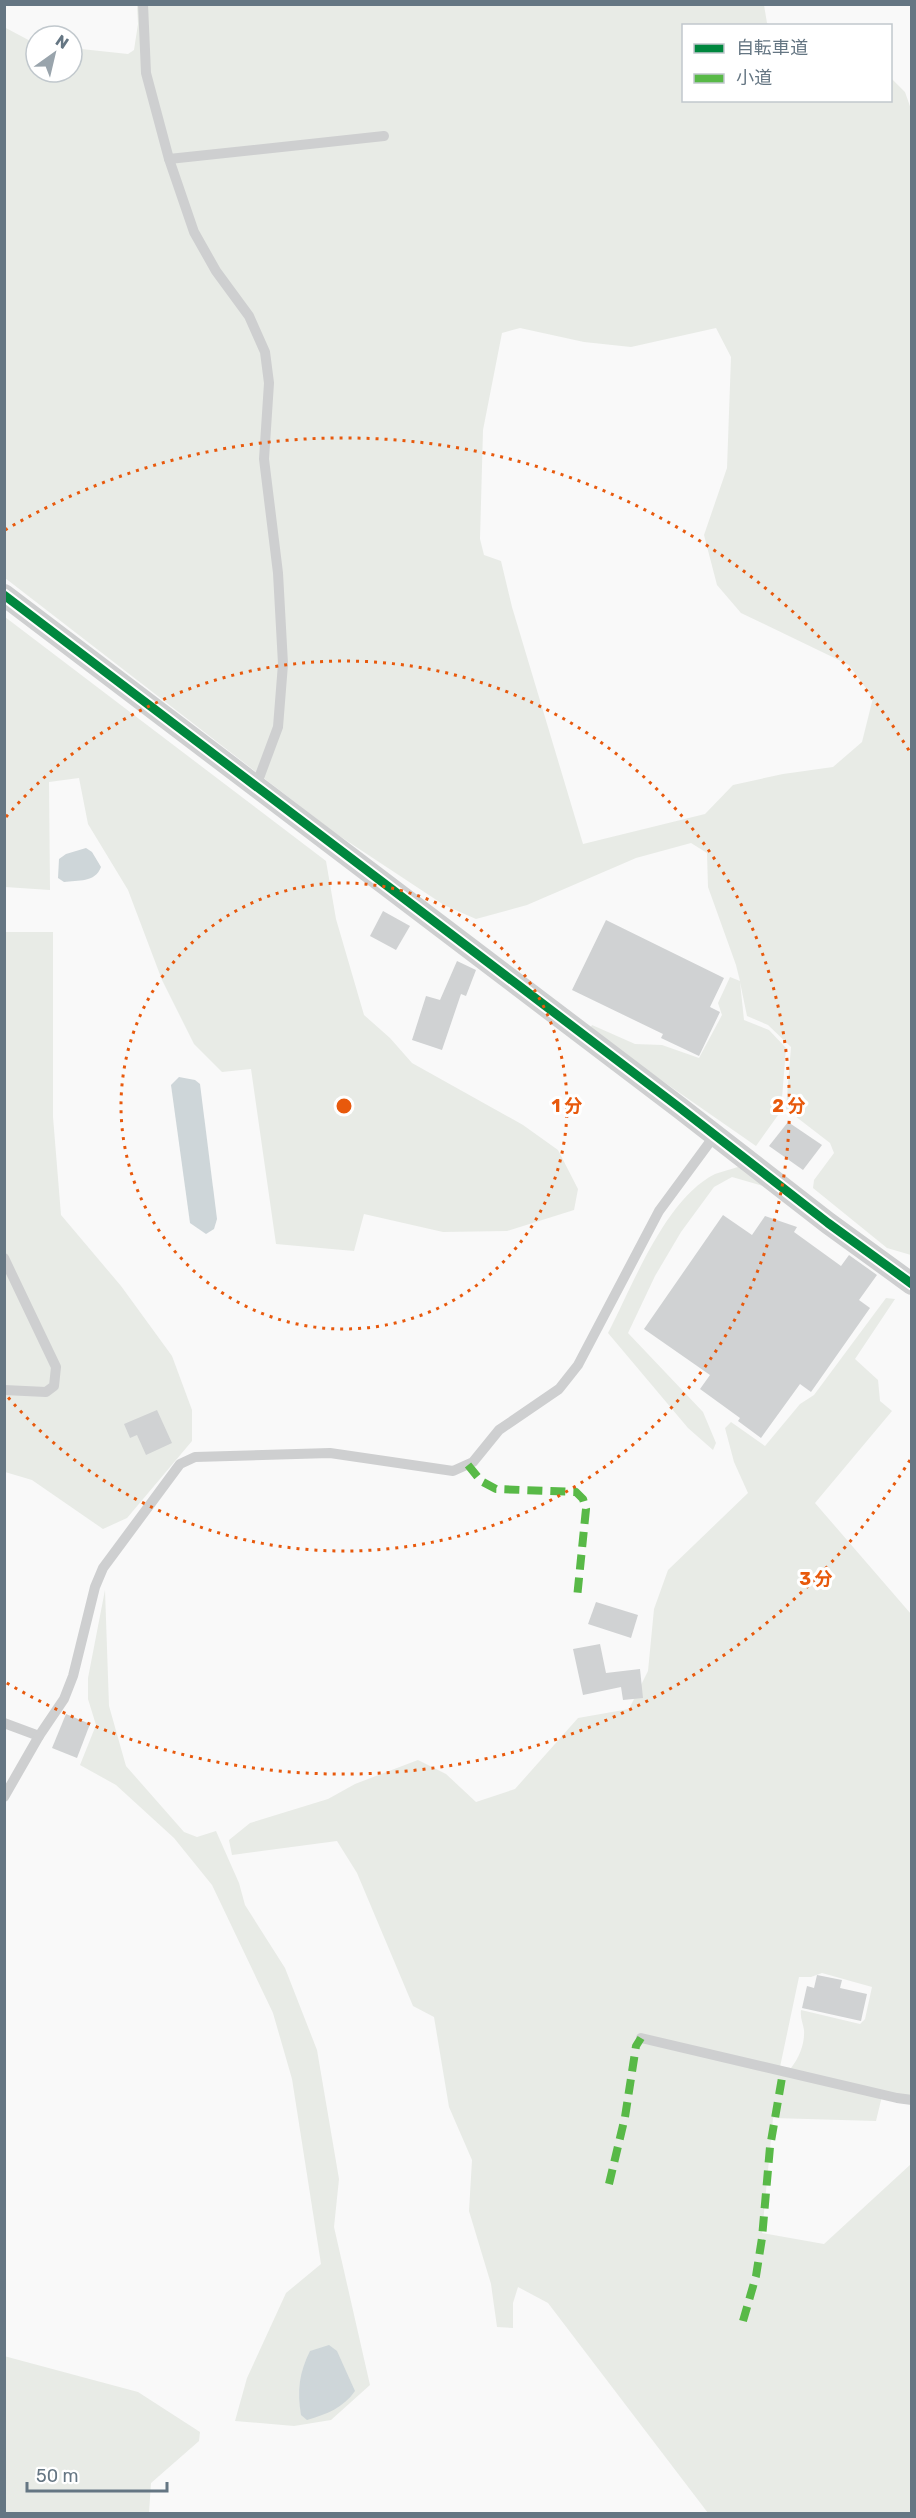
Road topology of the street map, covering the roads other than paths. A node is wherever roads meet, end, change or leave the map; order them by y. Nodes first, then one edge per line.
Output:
1 (143, 4) edge
2 (384, 136) dead end
3 (169, 159) junction
4 (4, 595) edge
5 (256, 786) junction
6 (715, 1135) junction
7 (4, 1258) edge
8 (912, 1284) edge
9 (4, 1390) edge
10 (4, 1723) edge
11 (39, 1736) junction
12 (4, 1797) edge
13 (641, 2038) dead end
14 (912, 2100) edge

1 - 3 lane
2 - 3 lane
3 - 5 lane
4 - 5 street
5 - 6 street
6 - 8 street
6 - 11 lane
7 - 9 lane
10 - 11 lane
11 - 12 lane
13 - 14 lane

